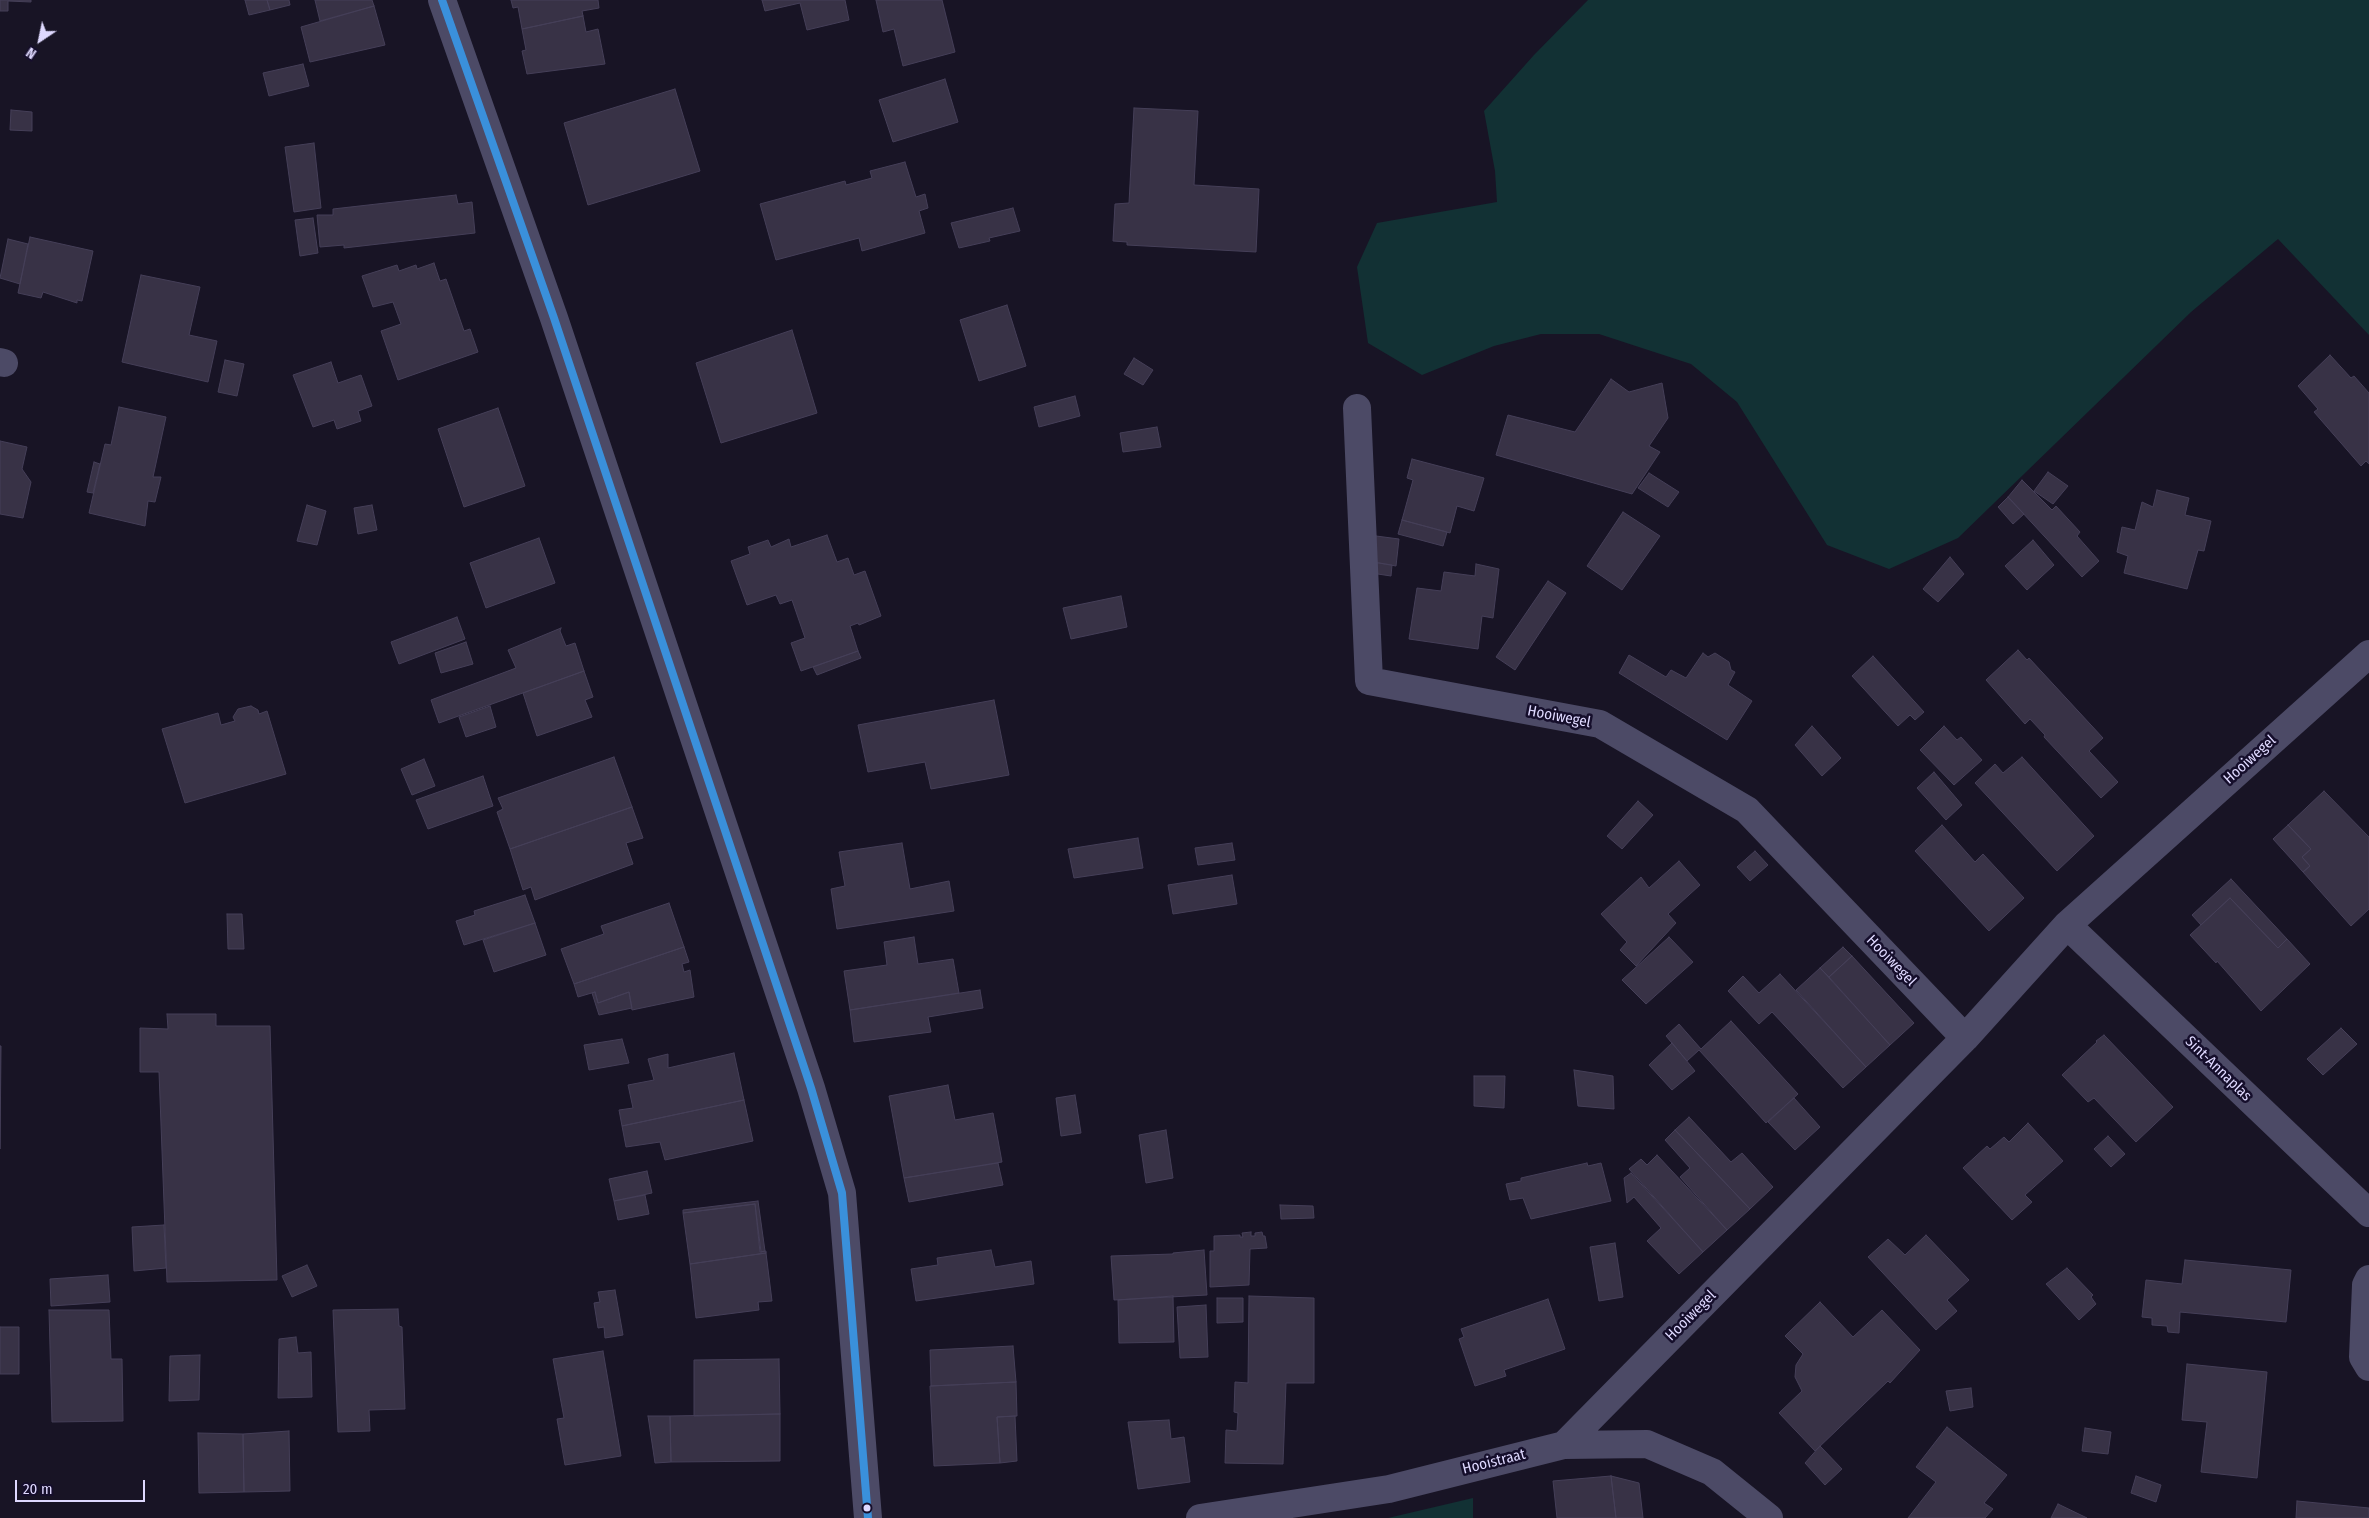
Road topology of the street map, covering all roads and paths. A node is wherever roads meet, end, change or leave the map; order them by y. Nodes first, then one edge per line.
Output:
1 (442, 0) edge
2 (1357, 408) dead end
3 (2369, 654) edge
4 (2067, 925) junction
5 (1965, 1038) junction
6 (2369, 1212) edge
7 (2369, 1278) edge
8 (2369, 1367) edge
9 (1564, 1445) junction
10 (868, 1518) edge
11 (1200, 1518) edge
12 (1769, 1518) edge

1 - 10 street
2 - 5 street, Hooiwegel
3 - 4 street, Hooiwegel
4 - 5 street, Hooiwegel
4 - 6 street, Sint-Annaplas
5 - 9 street, Hooiwegel
7 - 8 street
9 - 11 street, Hooistraat
9 - 12 street, Hooistraat

